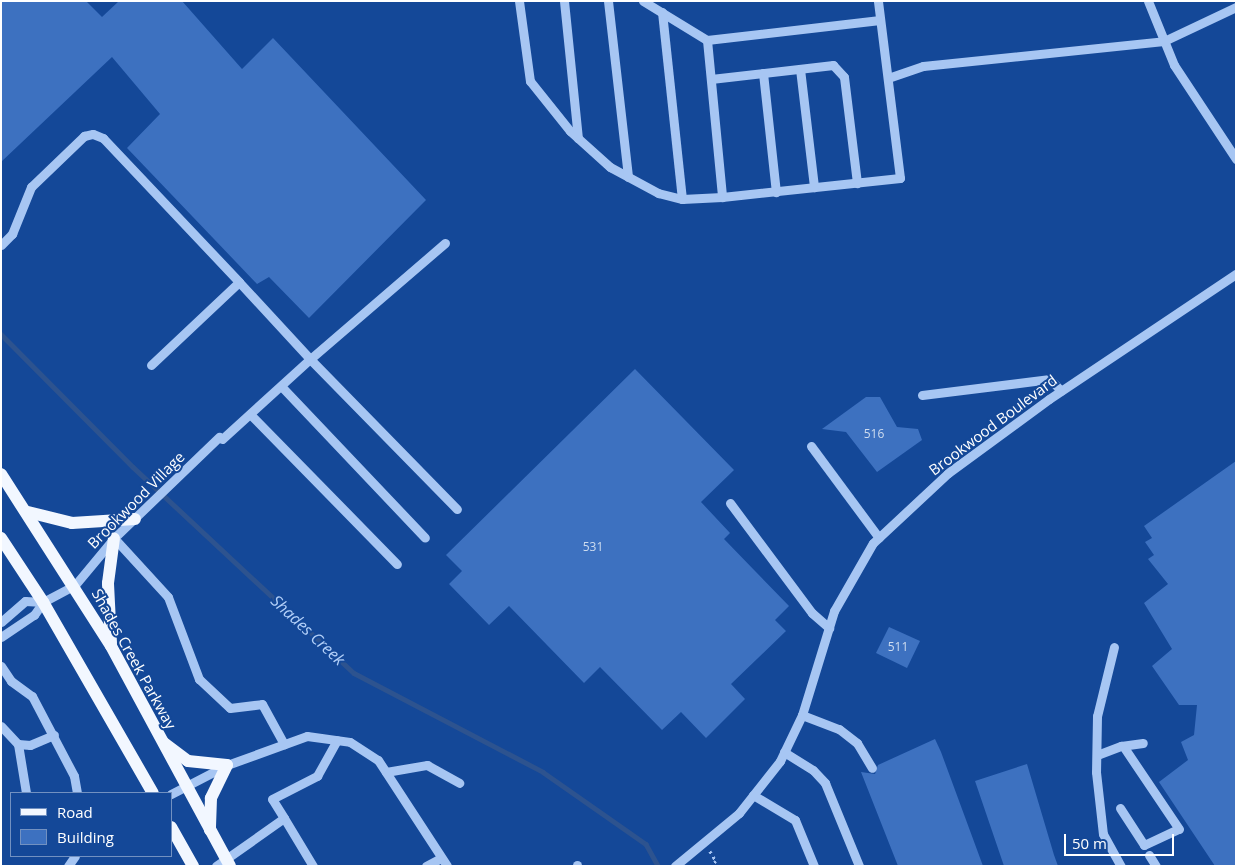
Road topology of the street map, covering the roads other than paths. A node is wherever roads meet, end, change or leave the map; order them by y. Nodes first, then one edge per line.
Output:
1 (519, 1) edge
2 (564, 1) edge
3 (608, 1) edge
4 (643, 1) edge
5 (878, 1) edge
6 (1148, 1) edge
7 (662, 12) junction
8 (1234, 12) edge
9 (880, 20) junction
10 (707, 40) junction
11 (1164, 41) junction
12 (800, 69) junction
13 (763, 74) junction
14 (888, 78) junction
15 (711, 79) junction
16 (578, 138) junction
17 (1236, 159) edge
18 (628, 177) junction
19 (857, 183) junction
20 (814, 187) junction
21 (776, 192) junction
22 (722, 198) junction
23 (682, 199) junction
24 (445, 243) dead end
25 (1, 245) edge
26 (1236, 274) edge
27 (239, 282) junction
28 (310, 359) junction
29 (151, 365) dead end
30 (281, 386) junction
31 (1061, 391) junction
32 (922, 395) dead end
33 (250, 414) junction
34 (811, 446) dead end
35 (1, 474) edge
36 (730, 503) dead end
37 (457, 509) dead end
38 (28, 512) junction
39 (135, 519) junction
40 (1, 538) edge
41 (114, 538) junction
42 (425, 538) dead end
43 (879, 538) junction
44 (397, 564) dead end
45 (75, 585) junction
46 (43, 602) junction
47 (1, 622) edge
48 (829, 628) junction
49 (1, 637) edge
50 (111, 646) junction
51 (1114, 647) dead end
52 (1, 666) edge
53 (802, 716) junction
54 (1, 726) edge
55 (54, 735) junction
56 (160, 740) junction
57 (338, 740) junction
58 (18, 744) junction
59 (284, 744) junction
60 (1143, 744) dead end
61 (1123, 746) junction
62 (784, 752) junction
63 (1097, 755) junction
64 (227, 765) junction
65 (872, 768) dead end
66 (386, 772) junction
67 (458, 784) dead end
68 (185, 787) junction
69 (26, 792) edge
70 (77, 792) edge
71 (152, 792) edge
72 (172, 794) edge
73 (753, 795) junction
74 (1120, 808) dead end
75 (284, 818) junction
76 (172, 828) edge
77 (210, 830) junction
78 (1149, 855) dead end
79 (444, 862) edge
80 (224, 864) edge
81 (193, 866) edge
82 (314, 866) edge
83 (426, 866) edge
84 (675, 866) edge
85 (814, 866) edge
86 (859, 866) edge
87 (1121, 866) edge
88 (1156, 866) edge

1 - 16 street
2 - 16 street
3 - 18 street
4 - 7 street
5 - 9 street
6 - 11 street
7 - 10 street
7 - 23 street
8 - 11 street
9 - 10 street
9 - 14 street
10 - 15 street
11 - 14 street
11 - 17 street
12 - 13 street
12 - 19 street
12 - 20 street
13 - 15 street
13 - 21 street
14 - 19 street
15 - 22 street
16 - 18 street
18 - 23 street
19 - 20 street
20 - 21 street
21 - 22 street
22 - 23 street
24 - 28 street, Brookwood Village
25 - 27 street
26 - 31 street, Brookwood Boulevard
27 - 28 street
27 - 29 street
28 - 30 street, Brookwood Village
28 - 37 street
30 - 33 street, Brookwood Village
30 - 42 street
31 - 32 street
31 - 43 street, Brookwood Boulevard
33 - 39 street, Brookwood Village
33 - 44 street
34 - 43 street
35 - 38 main road, Shades Creek Parkway
36 - 48 street
38 - 39 main road
38 - 45 main road, Shades Creek Parkway
39 - 41 street, Brookwood Village
40 - 46 main road
41 - 45 street, Brookwood Village
41 - 50 main road
41 - 59 street
43 - 48 street, Brookwood Boulevard
45 - 46 street
45 - 50 main road, Shades Creek Parkway
46 - 47 street
46 - 49 street
46 - 71 main road
48 - 53 street, Brookwood Boulevard
50 - 56 main road, Shades Creek Parkway
51 - 63 street
52 - 55 street
53 - 62 street, Brookwood Boulevard
53 - 65 street
54 - 58 street
55 - 58 street
55 - 70 street
56 - 64 main road
56 - 68 main road, Shades Creek Parkway
57 - 59 street
57 - 66 street
57 - 75 street
58 - 69 street
59 - 64 street
60 - 61 street
61 - 63 street
61 - 74 street
62 - 73 street, Brookwood Boulevard
62 - 86 street
63 - 87 street
64 - 68 street
64 - 77 main road
66 - 67 street
66 - 79 street
68 - 72 street
68 - 77 main road, Shades Creek Parkway
73 - 84 street, Brookwood Boulevard
73 - 85 street
75 - 80 street
75 - 82 street
76 - 81 main road
77 - 80 main road, Shades Creek Parkway
78 - 88 street
79 - 83 street

